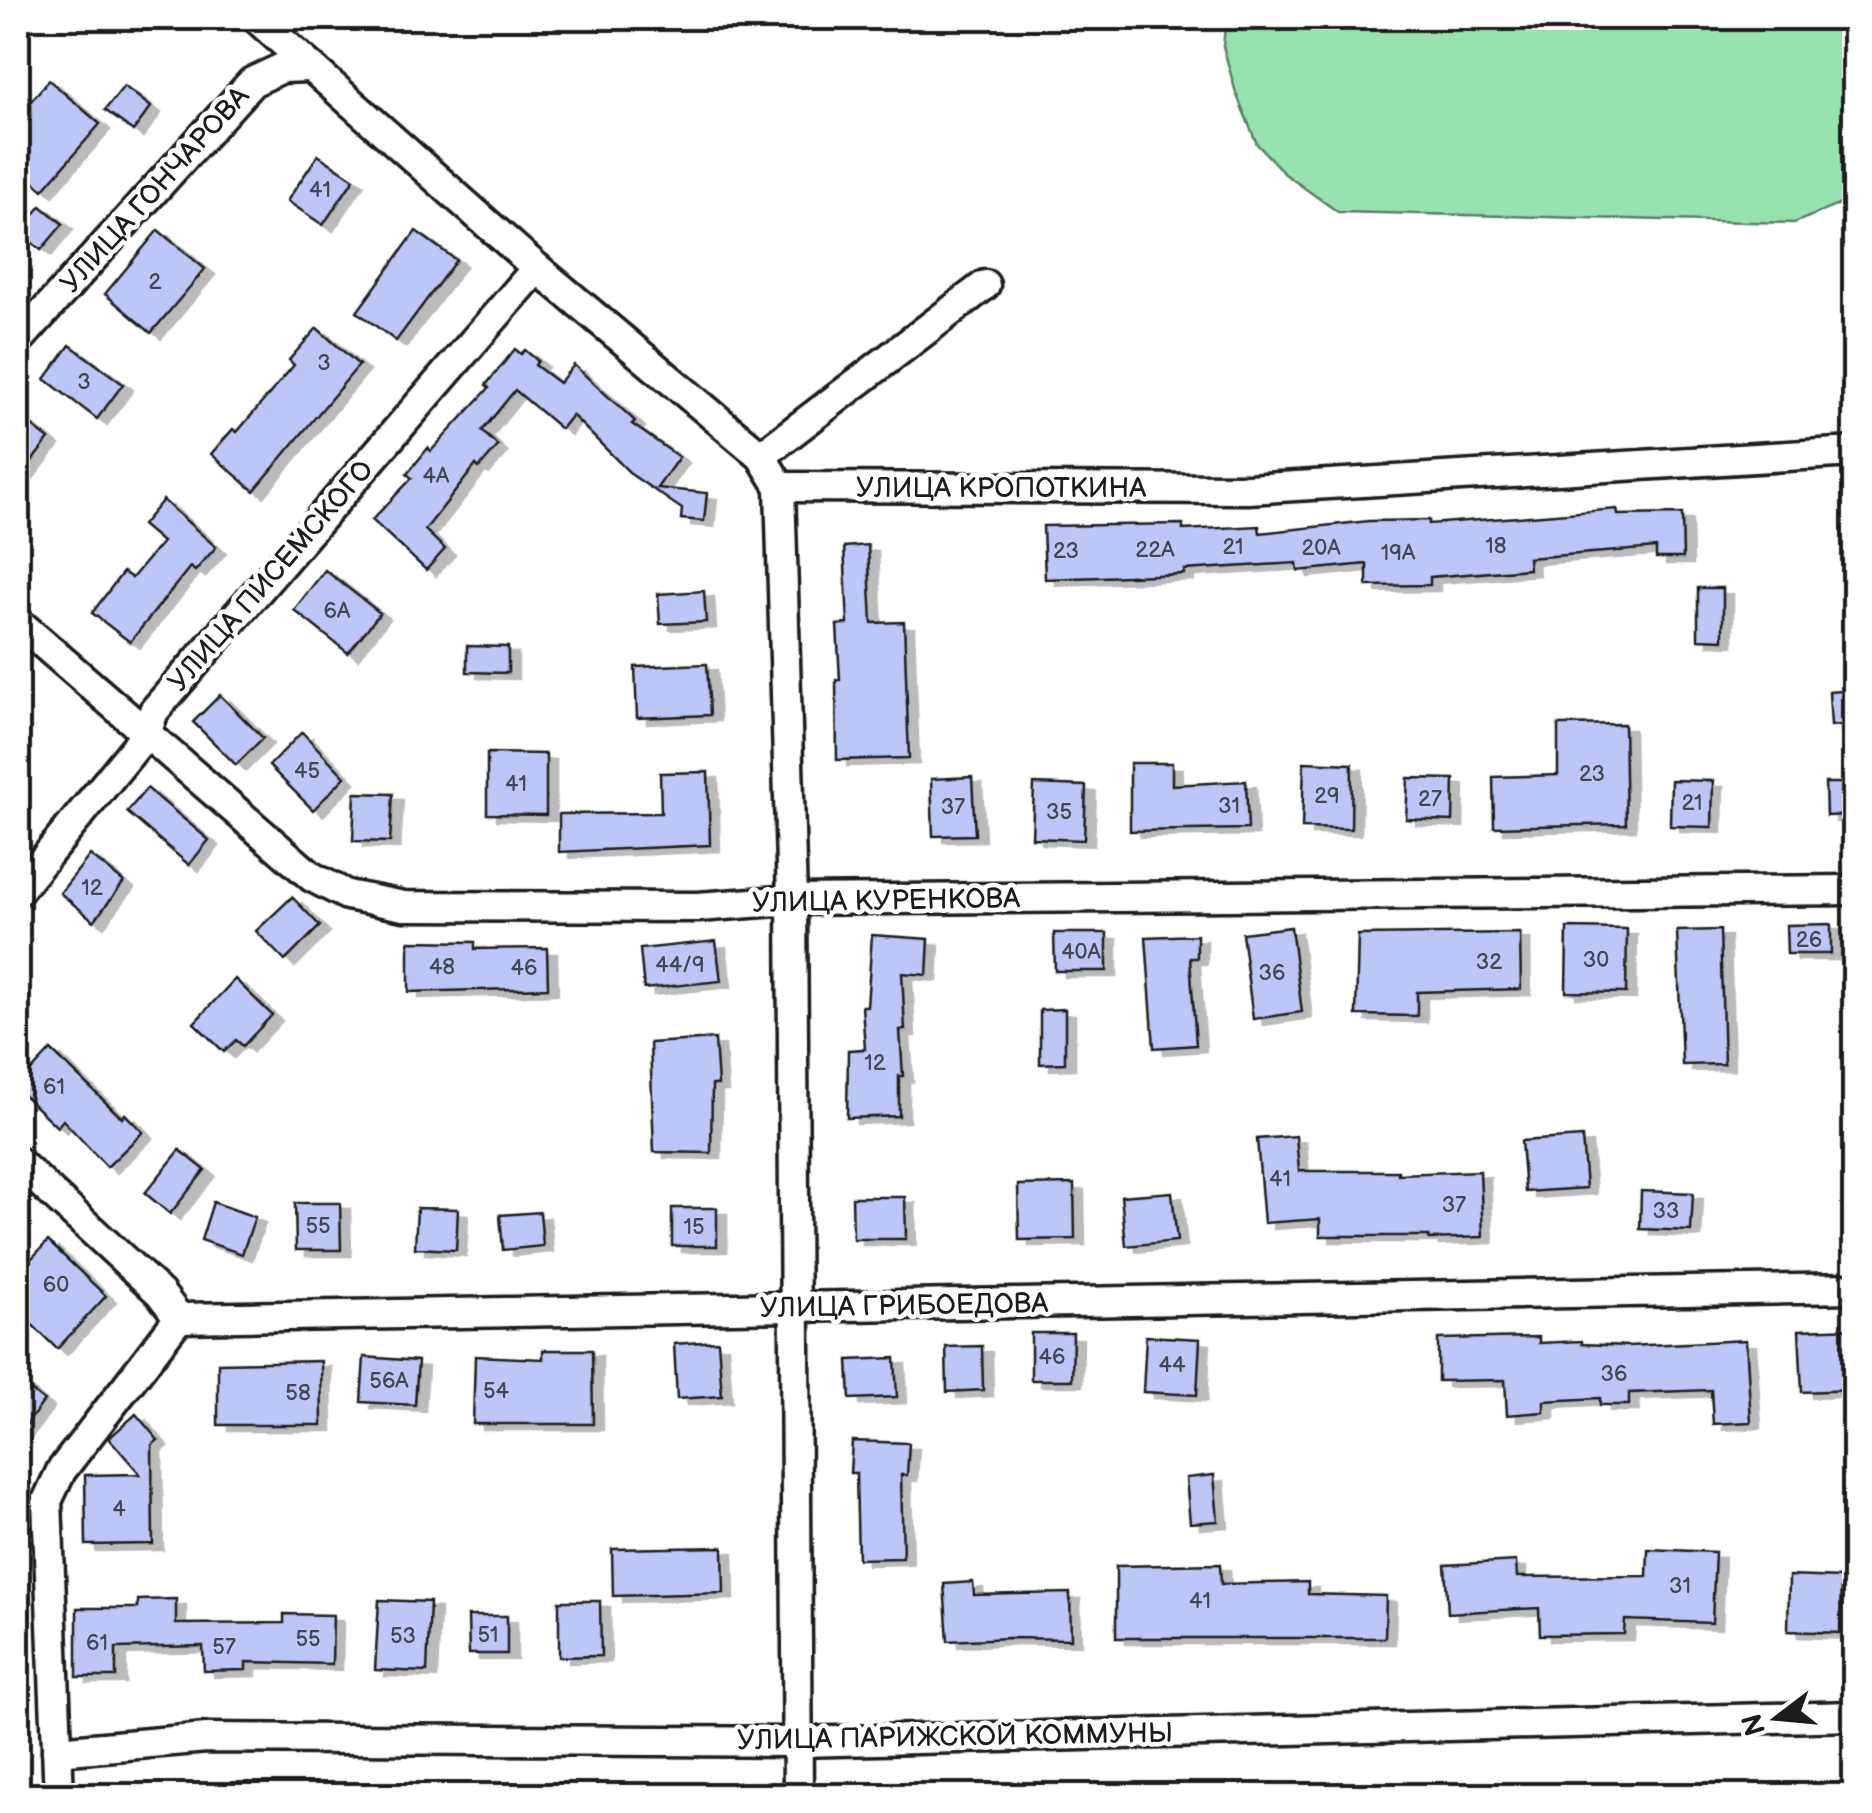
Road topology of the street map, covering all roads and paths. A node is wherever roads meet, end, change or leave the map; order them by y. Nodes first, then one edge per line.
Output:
1 (256, 18) edge
2 (308, 66) junction
3 (537, 268) junction
4 (984, 286) dead end
5 (18, 340) edge
6 (1854, 452) edge
7 (761, 456) junction
8 (780, 487) junction
9 (18, 622) edge
10 (146, 734) junction
11 (1854, 890) edge
12 (18, 891) edge
13 (792, 900) junction
14 (18, 1162) edge
15 (1854, 1288) edge
16 (796, 1308) junction
17 (179, 1318) junction
18 (1854, 1716) edge
19 (797, 1742) junction
20 (57, 1751) junction
21 (59, 1796) edge
22 (798, 1796) edge

1 - 2 street
2 - 3 street
2 - 5 street, УЛИЦА ГОНЧАРОВА
3 - 7 street
3 - 10 street, УЛИЦА ПИСЕМСКОГО
4 - 7 street
6 - 8 street, УЛИЦА КРОПОТКИНА
7 - 8 street
8 - 13 street
9 - 10 street, УЛИЦА КУРЕНКОВА
10 - 12 street, УЛИЦА ПИСЕМСКОГО
10 - 13 street, УЛИЦА КУРЕНКОВА
11 - 13 street, УЛИЦА КУРЕНКОВА
13 - 16 street
14 - 17 street
15 - 16 street, УЛИЦА ГРИБОЕДОВА
16 - 17 street, УЛИЦА ГРИБОЕДОВА
16 - 19 street
17 - 20 street
18 - 19 street, УЛИЦА ПАРИЖСКОЙ КОММУНЫ
19 - 20 street, УЛИЦА ПАРИЖСКОЙ КОММУНЫ
19 - 22 street
20 - 21 street

